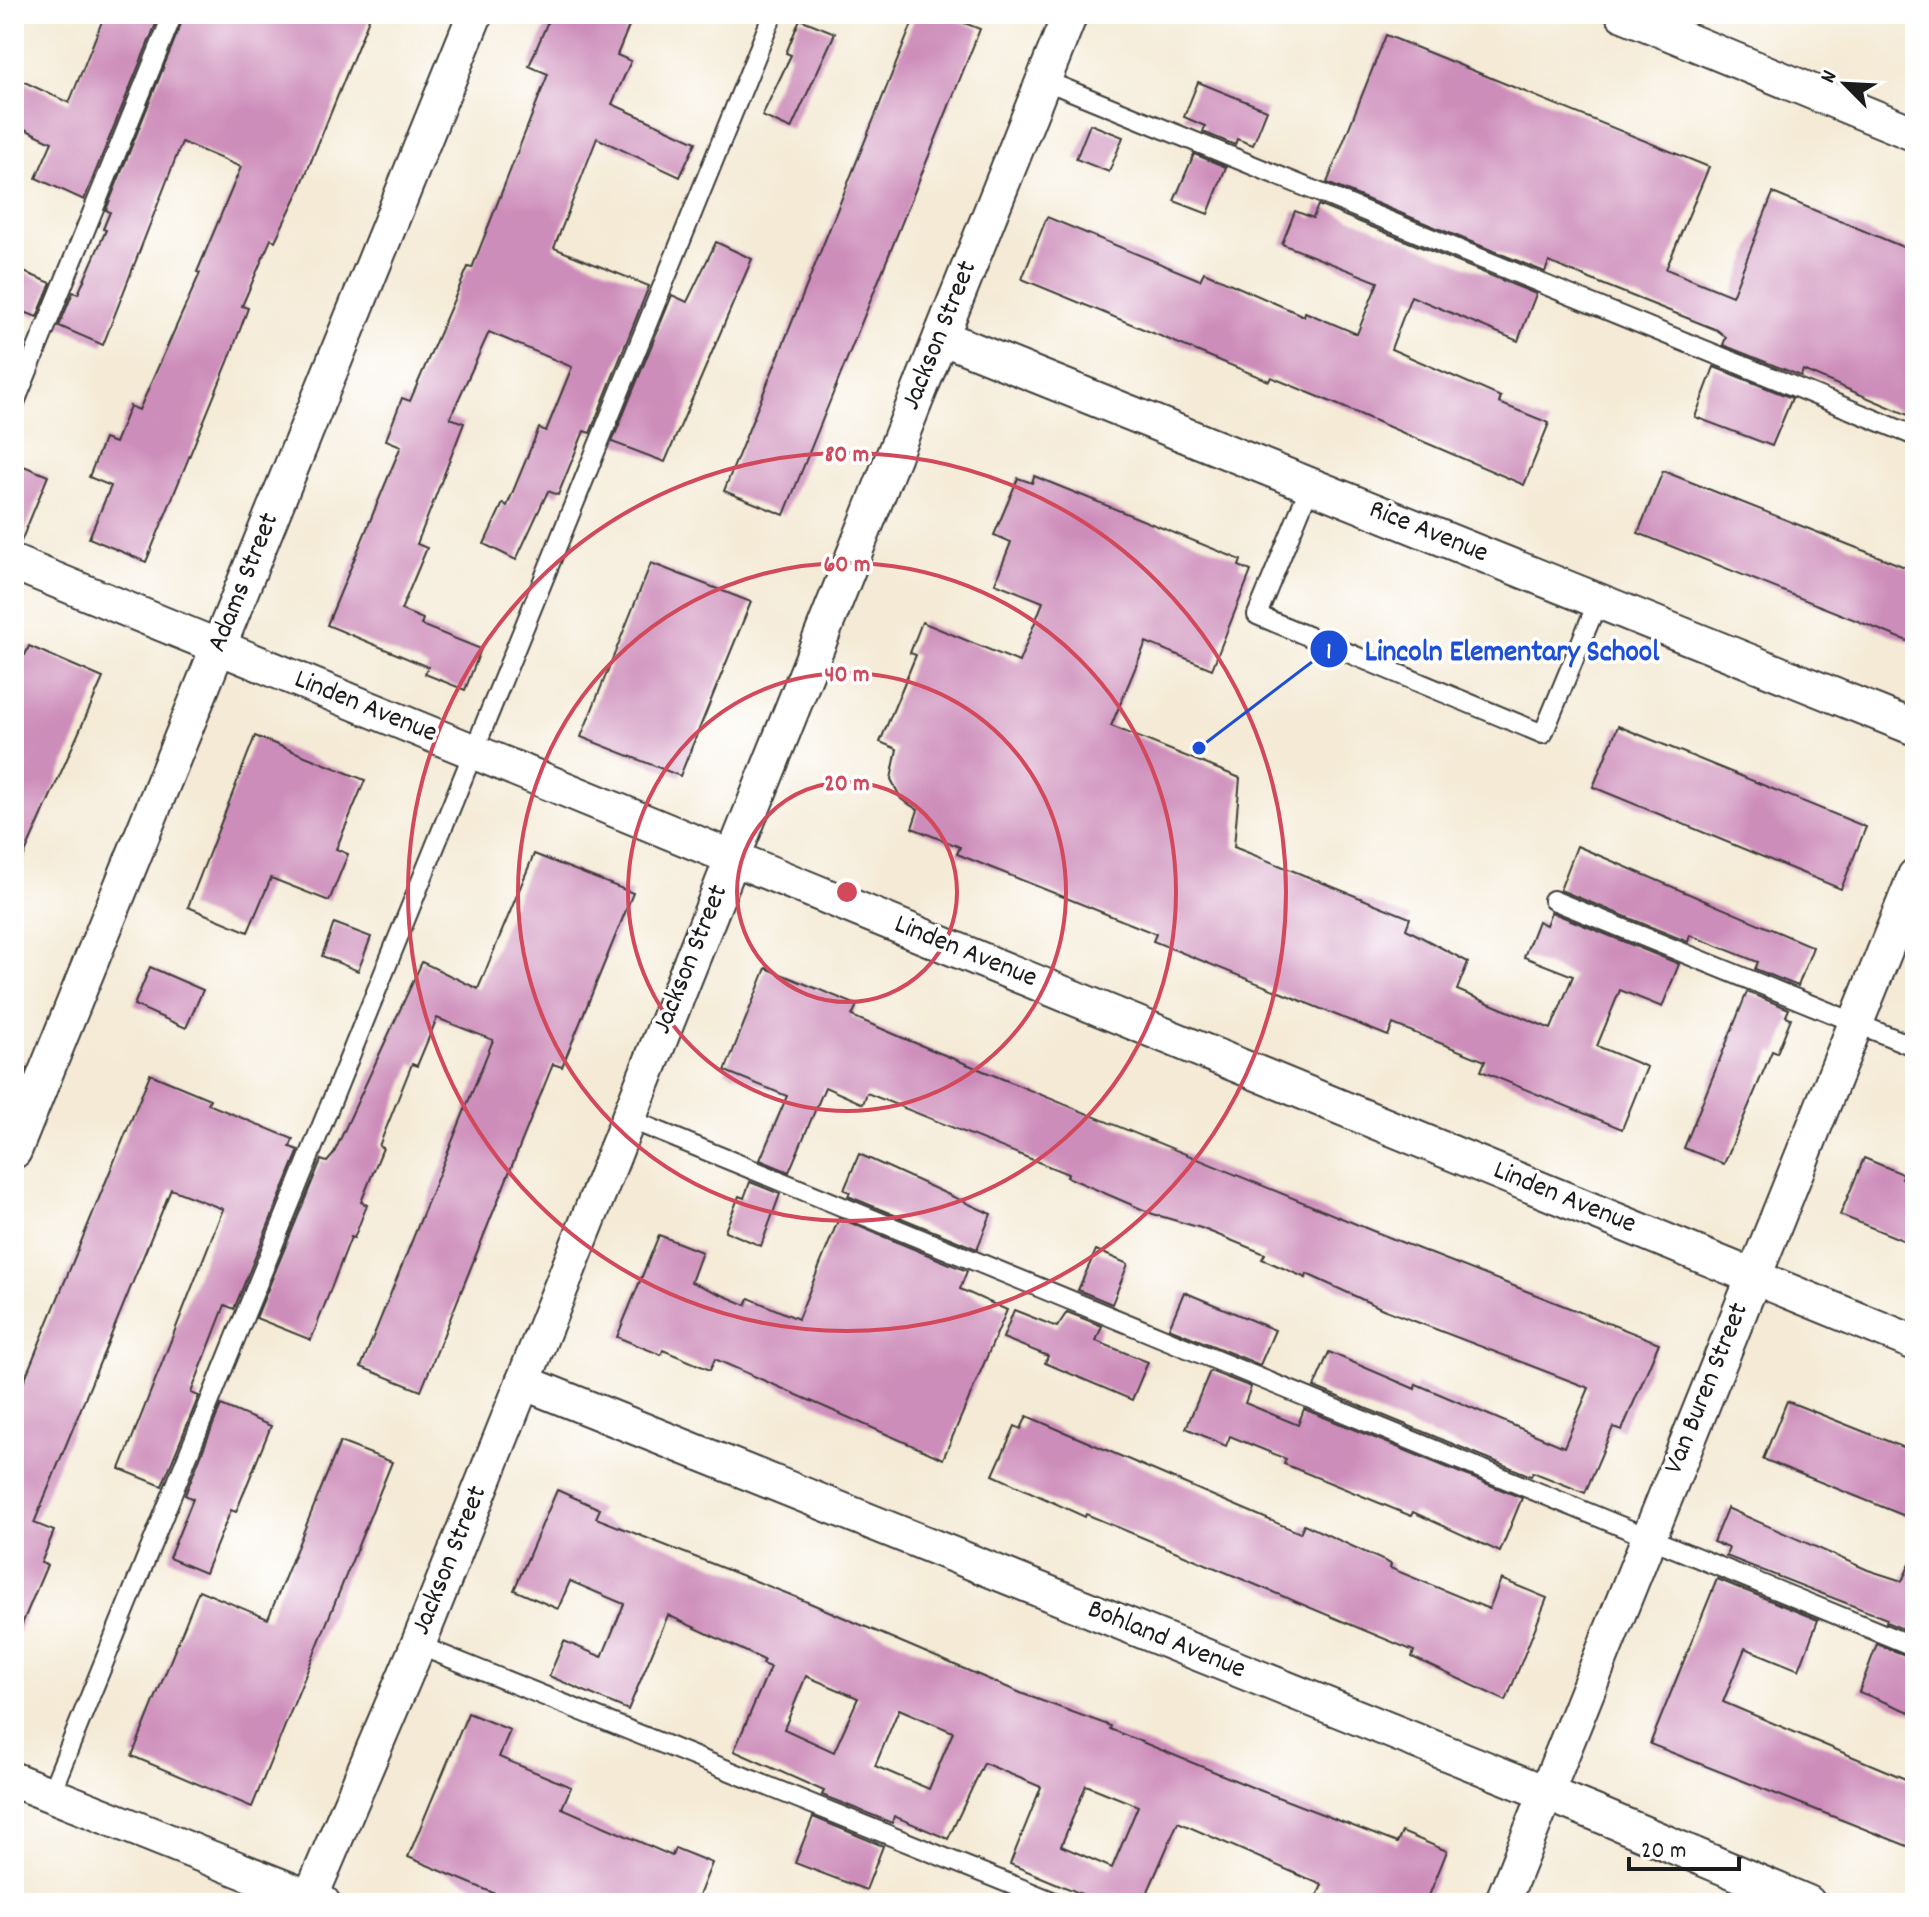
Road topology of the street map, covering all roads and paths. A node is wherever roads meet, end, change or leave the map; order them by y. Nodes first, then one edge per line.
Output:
1 (173, 14) edge
2 (475, 14) edge
3 (773, 14) edge
4 (1070, 14) edge
5 (1623, 14) edge
6 (1044, 80) junction
7 (1915, 134) edge
8 (941, 337) junction
9 (14, 405) edge
10 (1915, 436) edge
11 (1310, 486) junction
12 (14, 563) edge
13 (1598, 601) junction
14 (219, 648) junction
15 (1915, 728) edge
16 (475, 752) junction
17 (733, 858) junction
18 (1915, 876) edge
19 (1553, 900) dead end
20 (1856, 1023) junction
21 (1915, 1047) edge
22 (629, 1119) junction
23 (14, 1151) edge
24 (1754, 1277) junction
25 (1915, 1343) edge
26 (523, 1382) junction
27 (1649, 1537) junction
28 (418, 1645) junction
29 (1915, 1647) edge
30 (14, 1780) edge
31 (1546, 1794) junction
32 (50, 1795) junction
33 (313, 1901) edge
34 (1057, 1903) edge
35 (1502, 1903) edge
36 (1808, 1903) edge

1 - 9 lane
2 - 14 street, Adams Street
3 - 16 lane
4 - 6 street, Jackson Street
5 - 7 street
6 - 8 street, Jackson Street
6 - 10 lane
8 - 11 street, Rice Avenue
8 - 17 street, Jackson Street
11 - 13 street, Rice Avenue
11 - 13 lane
12 - 14 street, Linden Avenue
13 - 15 street, Rice Avenue
14 - 16 street, Linden Avenue
14 - 23 street, Adams Street
16 - 17 street, Linden Avenue
16 - 32 lane
17 - 22 street, Jackson Street
17 - 24 street, Linden Avenue
18 - 20 street, Van Buren Street
19 - 20 lane
20 - 21 lane
20 - 24 street, Van Buren Street
22 - 26 street, Jackson Street
22 - 27 lane
24 - 25 street, Linden Avenue
24 - 27 street, Van Buren Street
26 - 28 street, Jackson Street
26 - 31 street, Bohland Avenue
27 - 29 lane
27 - 31 street, Van Buren Street
28 - 33 street, Jackson Street
28 - 34 lane
30 - 32 street
31 - 35 street, Van Buren Street
31 - 36 street, Bohland Avenue
32 - 33 street

